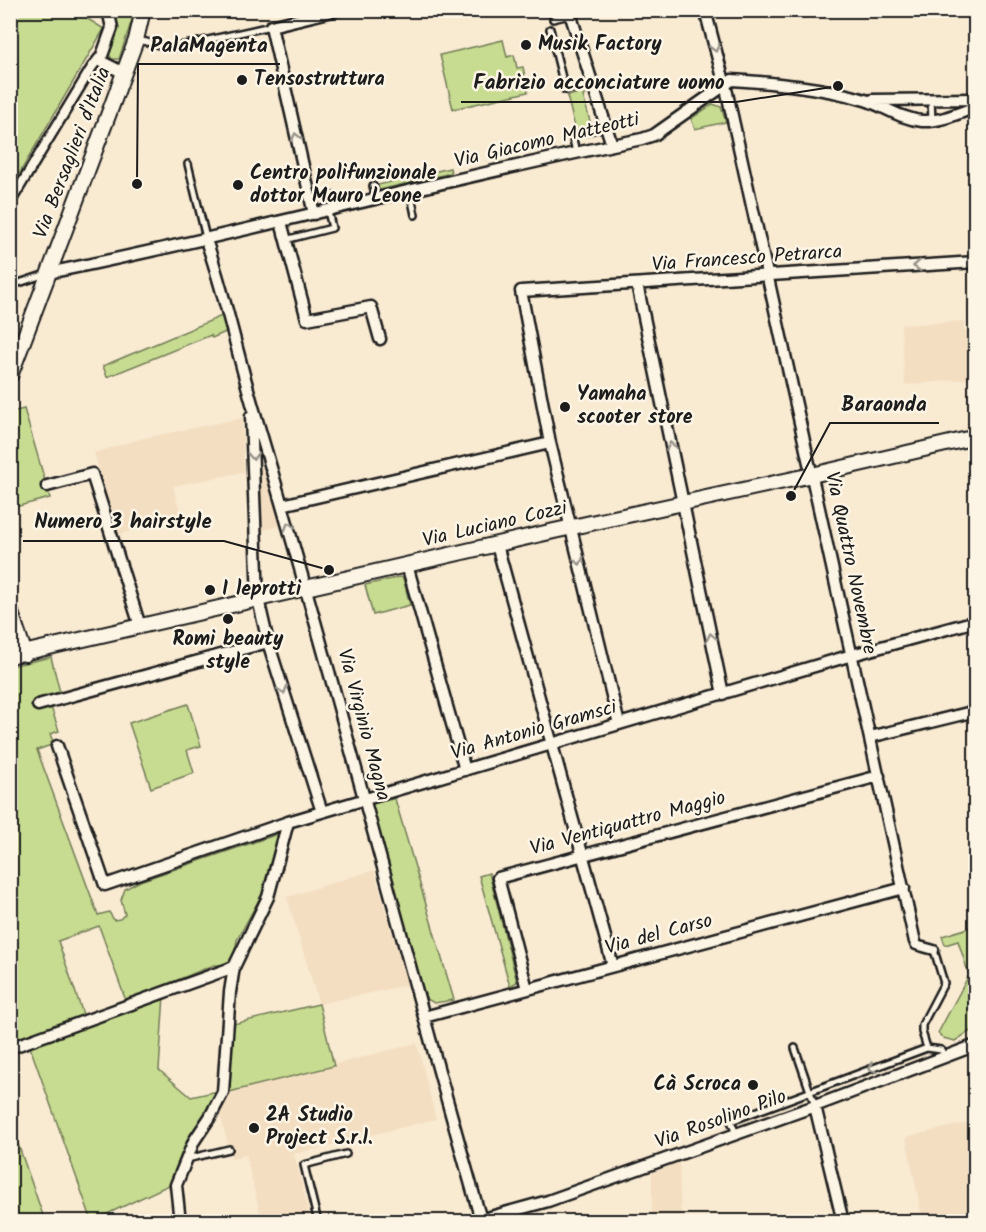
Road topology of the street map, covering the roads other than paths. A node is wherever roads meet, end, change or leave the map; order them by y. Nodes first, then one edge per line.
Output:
1 (108, 10) edge
2 (143, 10) edge
3 (337, 10) edge
4 (705, 10) edge
5 (570, 13) edge
6 (553, 19) dead end
7 (271, 26) junction
8 (550, 29) dead end
9 (136, 40) junction
10 (99, 58) junction
11 (124, 73) junction
12 (593, 84) junction
13 (726, 86) junction
14 (931, 99) junction
15 (975, 99) edge
16 (866, 100) junction
17 (975, 107) edge
18 (932, 120) junction
19 (606, 127) junction
20 (612, 145) junction
21 (576, 152) junction
22 (188, 164) dead end
23 (373, 186) dead end
24 (410, 191) junction
25 (333, 195) dead end
26 (376, 199) junction
27 (10, 203) edge
28 (332, 210) junction
29 (314, 214) junction
30 (415, 215) dead end
31 (280, 222) junction
32 (206, 240) junction
33 (285, 240) junction
34 (975, 262) edge
35 (48, 273) junction
36 (767, 276) junction
37 (637, 284) junction
38 (10, 286) edge
39 (380, 339) dead end
40 (10, 376) edge
41 (250, 398) junction
42 (975, 437) edge
43 (550, 443) junction
44 (812, 475) junction
45 (47, 486) dead end
46 (683, 502) junction
47 (282, 505) junction
48 (571, 527) junction
49 (496, 545) junction
50 (407, 565) junction
51 (307, 588) junction
52 (258, 599) junction
53 (10, 610) edge
54 (975, 621) edge
55 (140, 626) junction
56 (268, 642) junction
57 (18, 655) edge
58 (852, 655) junction
59 (723, 694) junction
60 (38, 705) dead end
61 (975, 711) edge
62 (619, 724) junction
63 (870, 737) junction
64 (551, 744) junction
65 (57, 746) dead end
66 (465, 770) junction
67 (879, 776) junction
68 (364, 800) junction
69 (322, 812) junction
70 (288, 822) junction
71 (582, 855) junction
72 (904, 888) junction
73 (915, 942) joint
74 (934, 950) joint
75 (613, 966) junction
76 (234, 967) junction
77 (527, 989) junction
78 (424, 1017) junction
79 (975, 1045) edge
80 (10, 1048) edge
81 (795, 1048) dead end
82 (927, 1048) junction
83 (948, 1056) junction
84 (810, 1092) junction
85 (815, 1106) junction
86 (736, 1134) junction
87 (229, 1149) dead end
88 (346, 1154) dead end
89 (186, 1159) junction
90 (180, 1221) edge
91 (318, 1221) edge
92 (479, 1221) edge
93 (843, 1221) edge

1 - 10 street
2 - 9 street, Via Bersaglieri d'Italia
3 - 7 street
4 -> 13 street, Via Quattro Novembre
5 - 6 lane
5 - 12 street
7 - 9 lane
29 -> 7 street
8 - 12 lane
9 - 11 street, Via Bersaglieri d'Italia
10 - 11 street
10 - 27 street
11 - 35 street, Via Bersaglieri d'Italia
12 - 19 street
13 - 16 street
13 - 20 street, Via Giacomo Matteotti
13 - 36 street, Via Quattro Novembre
14 - 15 street
14 - 16 street
14 - 18 lane
16 - 18 street
17 - 18 street
19 - 20 street
19 - 21 lane
20 - 21 street, Via Giacomo Matteotti
21 - 24 street, Via Giacomo Matteotti
22 - 32 lane
23 - 26 lane
24 - 26 street, Via Giacomo Matteotti
24 - 30 lane
25 - 28 lane
26 - 28 street, Via Giacomo Matteotti
28 - 29 street, Via Giacomo Matteotti
28 - 33 lane
29 - 31 street, Via Giacomo Matteotti
31 - 32 street, Via Giacomo Matteotti
31 - 33 street
32 - 35 street, Via Giacomo Matteotti
32 - 41 street, Via Virginio Magna
33 - 39 street
34 -> 36 street, Via Francesco Petrarca
35 - 38 lane
35 - 40 street, Via Bersaglieri d'Italia
36 - 37 street, Via Francesco Petrarca
36 - 44 street, Via Quattro Novembre
37 - 43 street, Via Francesco Petrarca
46 -> 37 street
41 - 47 street, Via Virginio Magna
41 -> 52 street
42 - 44 street, Via Luciano Cozzi
43 - 47 street
43 - 48 street
44 - 46 street, Via Luciano Cozzi
44 - 58 street, Via Quattro Novembre
45 - 55 street
46 - 48 street, Via Luciano Cozzi
59 -> 46 street
51 -> 47 street, Via Virginio Magna
48 - 49 street, Via Luciano Cozzi
48 -> 62 street
49 - 50 street, Via Luciano Cozzi
49 - 64 street
50 - 51 street, Via Luciano Cozzi
50 - 66 street
51 - 52 street, Via Luciano Cozzi
51 - 68 street, Via Virginio Magna
52 - 55 street, Via Luciano Cozzi
52 - 56 street
53 - 57 street
54 - 58 street, Via Antonio Gramsci
55 - 57 street, Via Luciano Cozzi
56 - 60 street
56 -> 69 street
58 - 59 street, Via Antonio Gramsci
58 - 63 street, Via Quattro Novembre
59 - 62 street, Via Antonio Gramsci
61 - 63 street
62 - 64 street, Via Antonio Gramsci
63 - 67 street, Via Quattro Novembre
64 - 66 street, Via Antonio Gramsci
64 - 71 street
65 - 70 street, Via Antonio Gramsci
66 - 68 street, Via Antonio Gramsci
67 - 71 street, Via Ventiquattro Maggio
67 - 72 street, Via Quattro Novembre
68 - 69 street, Via Antonio Gramsci
68 - 78 street, Via Virginio Magna
69 - 70 street, Via Antonio Gramsci
70 - 76 street
71 - 75 street
71 - 77 street, Via Ventiquattro Maggio
72 - 73 street, Via Quattro Novembre
72 - 75 street, Via del Carso
73 - 74 street
74 - 82 lane
75 - 77 street, Via del Carso
76 - 80 street
76 - 89 street
77 - 78 street, Via del Carso
78 - 92 street, Via Virginio Magna
79 - 83 street, Via Rosolino Pilo
81 - 84 lane
82 - 83 lane
82 -> 84 lane
83 - 85 street, Via Rosolino Pilo
84 - 85 lane
84 - 86 lane
85 - 86 street, Via Rosolino Pilo
85 - 93 street
86 - 92 street, Via Rosolino Pilo
87 - 89 lane
88 - 91 lane
89 - 90 street

